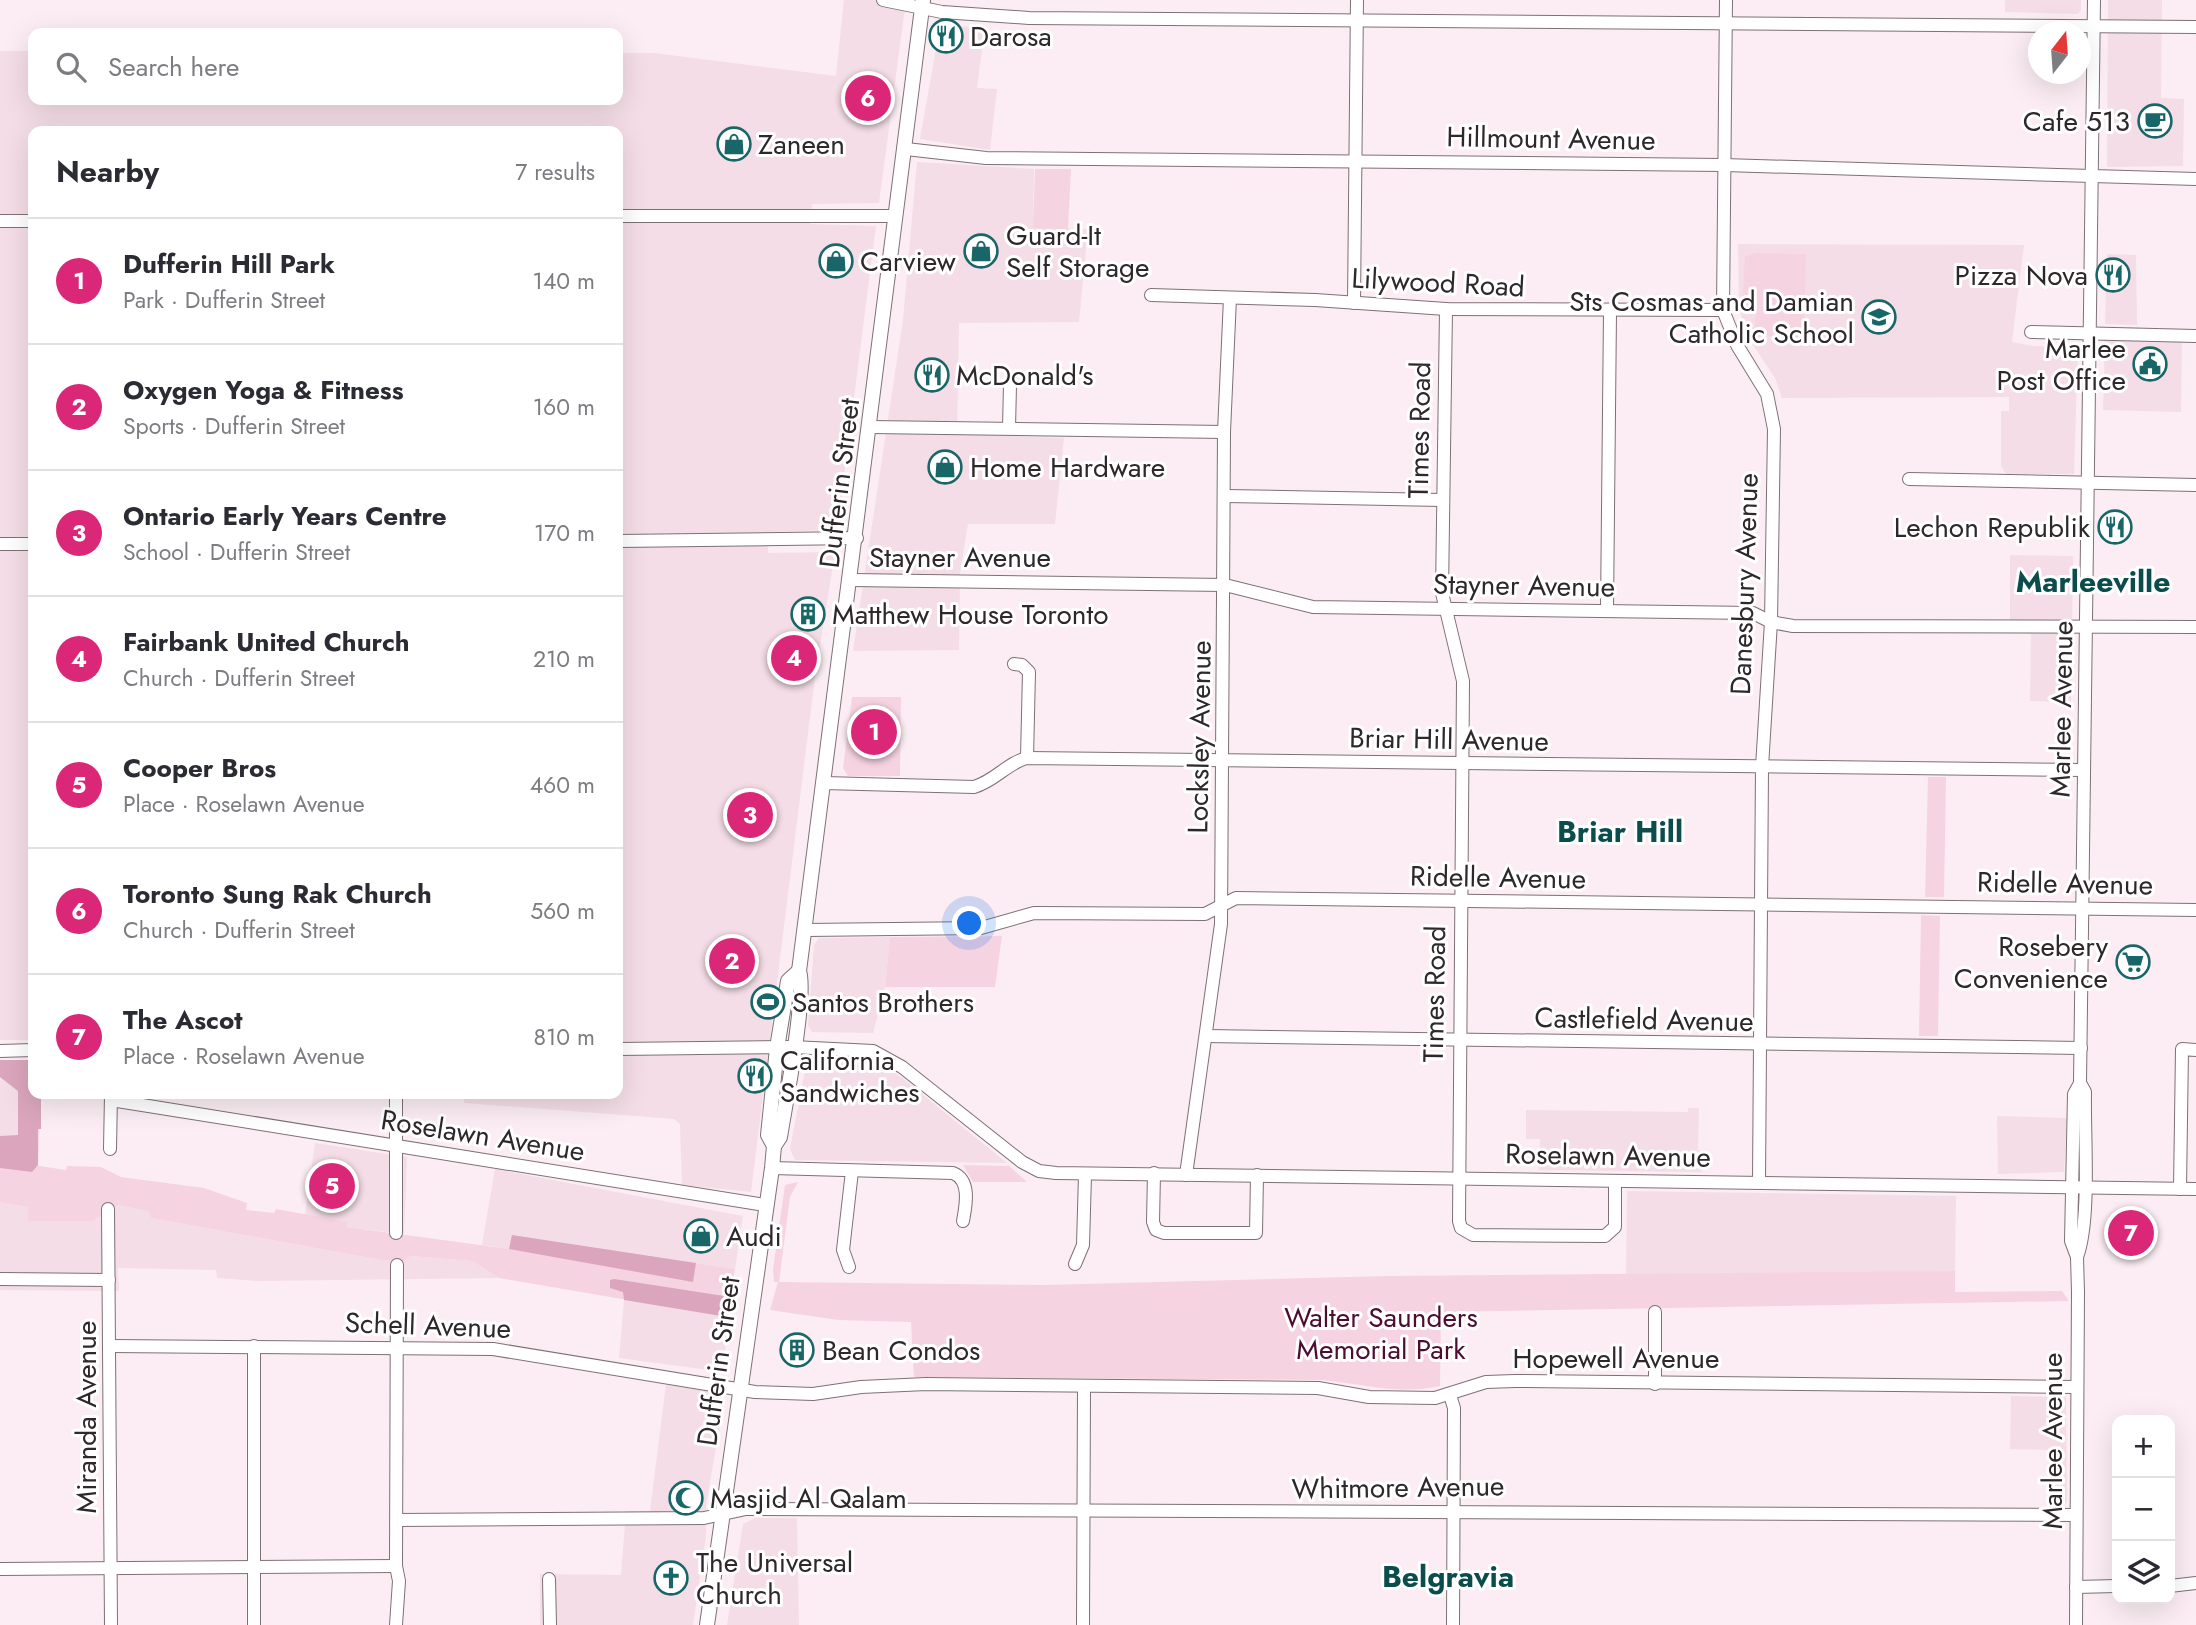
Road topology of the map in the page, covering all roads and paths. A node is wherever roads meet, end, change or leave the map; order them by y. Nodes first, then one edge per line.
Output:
1 (883, 0) edge
2 (1356, 0) edge
3 (1726, 0) edge
4 (2094, 0) edge
5 (923, 5) edge
6 (1356, 19) junction
7 (1726, 22) junction
8 (2094, 26) junction
9 (2196, 27) edge
10 (906, 149) junction
11 (1356, 161) junction
12 (1724, 165) junction
13 (2093, 178) junction
14 (2196, 179) edge
15 (623, 216) edge
16 (895, 216) junction
17 (28, 220) edge
18 (0, 221) edge
19 (1151, 295) dead end
20 (1230, 298) junction
21 (1354, 303) junction
22 (1446, 309) junction
23 (1723, 310) junction
24 (1610, 312) junction
25 (2031, 332) dead end
26 (2092, 334) junction
27 (2196, 336) edge
28 (1010, 385) dead end
29 (871, 427) junction
30 (1009, 428) junction
31 (1224, 432) junction
32 (1909, 479) dead end
33 (2089, 482) junction
34 (2196, 485) edge
35 (1225, 495) junction
36 (1442, 500) junction
37 (857, 538) junction
38 (623, 541) edge
39 (0, 544) edge
40 (28, 544) edge
41 (851, 580) junction
42 (1226, 585) junction
43 (1444, 608) junction
44 (1606, 610) junction
45 (1771, 622) junction
46 (2087, 627) junction
47 (2196, 627) edge
48 (1014, 664) dead end
49 (1027, 758) junction
50 (1222, 760) junction
51 (1462, 764) junction
52 (1762, 767) junction
53 (2083, 769) junction
54 (824, 783) junction
55 (1460, 901) junction
56 (1760, 905) junction
57 (1221, 906) junction
58 (2082, 908) junction
59 (2196, 910) edge
60 (806, 930) junction
61 (799, 971) junction
62 (1206, 1036) junction
63 (1458, 1041) junction
64 (1759, 1044) junction
65 (777, 1048) junction
66 (793, 1048) junction
67 (2081, 1048) junction
68 (623, 1049) edge
69 (28, 1050) edge
70 (2196, 1050) edge
71 (0, 1051) edge
72 (110, 1099) edge
73 (122, 1099) edge
74 (396, 1099) edge
75 (397, 1146) junction
76 (774, 1146) junction
77 (110, 1149) dead end
78 (772, 1168) junction
79 (852, 1171) junction
80 (1154, 1173) junction
81 (1085, 1175) junction
82 (1186, 1175) junction
83 (1257, 1175) junction
84 (1458, 1178) junction
85 (1615, 1181) junction
86 (1759, 1182) junction
87 (2078, 1185) junction
88 (2180, 1189) junction
89 (2196, 1189) edge
90 (765, 1205) junction
91 (108, 1209) dead end
92 (963, 1221) dead end
93 (396, 1233) dead end
94 (1075, 1264) dead end
95 (397, 1265) dead end
96 (849, 1267) dead end
97 (0, 1279) edge
98 (109, 1280) junction
99 (1655, 1312) dead end
100 (111, 1346) junction
101 (254, 1346) junction
102 (397, 1347) junction
103 (1655, 1384) junction
104 (2076, 1387) junction
105 (1084, 1388) junction
106 (740, 1389) junction
107 (1450, 1395) junction
108 (1085, 1511) junction
109 (1453, 1512) junction
110 (723, 1515) junction
111 (2075, 1515) junction
112 (397, 1520) junction
113 (396, 1566) junction
114 (253, 1568) junction
115 (0, 1569) edge
116 (111, 1569) junction
117 (549, 1579) dead end
118 (2196, 1583) edge
119 (2175, 1585) edge
120 (2112, 1586) edge
121 (2076, 1587) junction
122 (111, 1625) edge
123 (254, 1625) edge
124 (396, 1625) edge
125 (550, 1625) edge
126 (707, 1625) edge
127 (1083, 1625) edge
128 (1452, 1625) edge
129 (2076, 1625) edge

1 - 5 street
2 - 6 street
3 - 7 street, Danesbury Avenue
4 - 8 street, Marlee Avenue
5 - 6 street
5 - 10 main road, Dufferin Street
6 - 7 street
6 - 11 street
7 - 8 street
7 - 12 street, Danesbury Avenue
8 - 9 street
8 - 13 street, Marlee Avenue
10 - 11 street, Hillmount Avenue
10 - 16 main road, Dufferin Street
11 - 12 street, Hillmount Avenue
11 - 21 street
12 - 13 street, Hillmount Avenue
12 - 23 street, Danesbury Avenue
13 - 14 street, Hillmount Avenue
13 - 26 street, Marlee Avenue
15 - 16 street
16 - 29 main road, Dufferin Street
17 - 18 street
19 - 20 street, Lilywood Road
20 - 21 street, Lilywood Road
20 - 31 street, Locksley Avenue
21 - 22 street, Lilywood Road
22 - 24 street, Lilywood Road
22 - 36 street, Times Road
23 - 24 street, Lilywood Road
23 - 45 street, Danesbury Avenue
24 - 44 street
25 - 26 street
26 - 27 street
26 - 33 street, Marlee Avenue
28 - 30 street
29 - 30 street
29 - 37 main road, Dufferin Street
30 - 31 street
31 - 35 street, Locksley Avenue
32 - 33 street
33 - 34 street
33 - 46 street, Marlee Avenue
35 - 36 street
35 - 42 street, Locksley Avenue
36 - 43 street, Times Road
37 - 38 street
37 - 41 main road, Dufferin Street
39 - 40 street
41 - 42 street, Stayner Avenue
41 - 54 main road, Dufferin Street
42 - 43 street, Stayner Avenue
42 - 50 street, Locksley Avenue
43 - 44 street, Stayner Avenue
43 - 51 street, Times Road
44 - 45 street, Stayner Avenue
45 - 46 street, Stayner Avenue
45 - 52 street, Danesbury Avenue
46 - 47 street, Stayner Avenue
46 - 53 street, Marlee Avenue
48 - 49 street
49 - 50 street, Briar Hill Avenue
49 - 54 street
50 - 51 street, Briar Hill Avenue
50 - 57 street, Locksley Avenue
51 - 52 street, Briar Hill Avenue
51 - 55 street, Times Road
52 - 53 street, Briar Hill Avenue
52 - 56 street, Danesbury Avenue
53 - 58 street, Marlee Avenue
54 - 60 main road, Dufferin Street
55 - 56 street, Ridelle Avenue
55 - 57 street, Ridelle Avenue
55 - 63 street, Times Road
56 - 58 street, Ridelle Avenue
56 - 64 street, Danesbury Avenue
57 - 60 street, Ridelle Avenue
57 - 62 street, Locksley Avenue
58 - 59 street, Ridelle Avenue
58 - 67 street, Marlee Avenue
60 - 61 main road, Dufferin Street
61 - 65 main road, Dufferin Street
61 - 66 main road, Dufferin Street
62 - 63 street, Castlefield Avenue
62 - 82 street, Locksley Avenue
63 - 64 street, Castlefield Avenue
63 - 84 street, Times Road
64 - 67 street, Castlefield Avenue
64 - 86 street, Danesbury Avenue
65 - 66 street
65 - 68 street
65 - 76 main road, Dufferin Street
66 - 76 main road, Dufferin Street
66 - 81 street, Roselawn Avenue
67 - 87 street, Marlee Avenue
69 - 71 street
70 - 88 street
72 - 77 street
73 - 75 street, Roselawn Avenue
74 - 75 street
75 - 90 street, Roselawn Avenue
75 - 93 street
76 - 78 main road, Dufferin Street
78 - 79 street
78 - 90 main road, Dufferin Street
79 - 92 street
79 - 96 street
80 - 81 street, Roselawn Avenue
80 - 82 street, Roselawn Avenue
80 - 83 street
81 - 94 street
82 - 83 street, Roselawn Avenue
83 - 84 street, Roselawn Avenue
84 - 85 street, Roselawn Avenue
84 - 85 street, Times Road
85 - 86 street, Roselawn Avenue
86 - 87 street, Roselawn Avenue
87 - 88 street, Roselawn Avenue
87 - 104 street, Marlee Avenue
88 - 89 street, Roselawn Avenue
90 - 106 main road, Dufferin Street
91 - 98 street, Miranda Avenue
95 - 102 street
97 - 98 street
98 - 100 street, Miranda Avenue
99 - 103 street
100 - 101 street, Schell Avenue
100 - 116 street, Miranda Avenue
101 - 102 street, Schell Avenue
101 - 114 street
102 - 106 street, Schell Avenue
102 - 112 street
103 - 104 street, Hopewell Avenue
103 - 107 street, Hopewell Avenue
104 - 111 street, Marlee Avenue
105 - 106 street, Hopewell Avenue
105 - 107 street, Hopewell Avenue
105 - 108 street
106 - 110 main road, Dufferin Street
107 - 109 street
108 - 109 street, Whitmore Avenue
108 - 110 street, Whitmore Avenue
108 - 127 street
109 - 111 street, Whitmore Avenue
109 - 128 street
110 - 112 street, Whitmore Avenue
110 - 126 main road, Dufferin Street
111 - 121 street, Marlee Avenue
112 - 113 street
113 - 114 street
113 - 124 street
114 - 116 street
114 - 123 street
115 - 116 street
116 - 122 street, Miranda Avenue
117 - 125 street
118 - 119 street
120 - 121 street
121 - 129 street, Marlee Avenue

